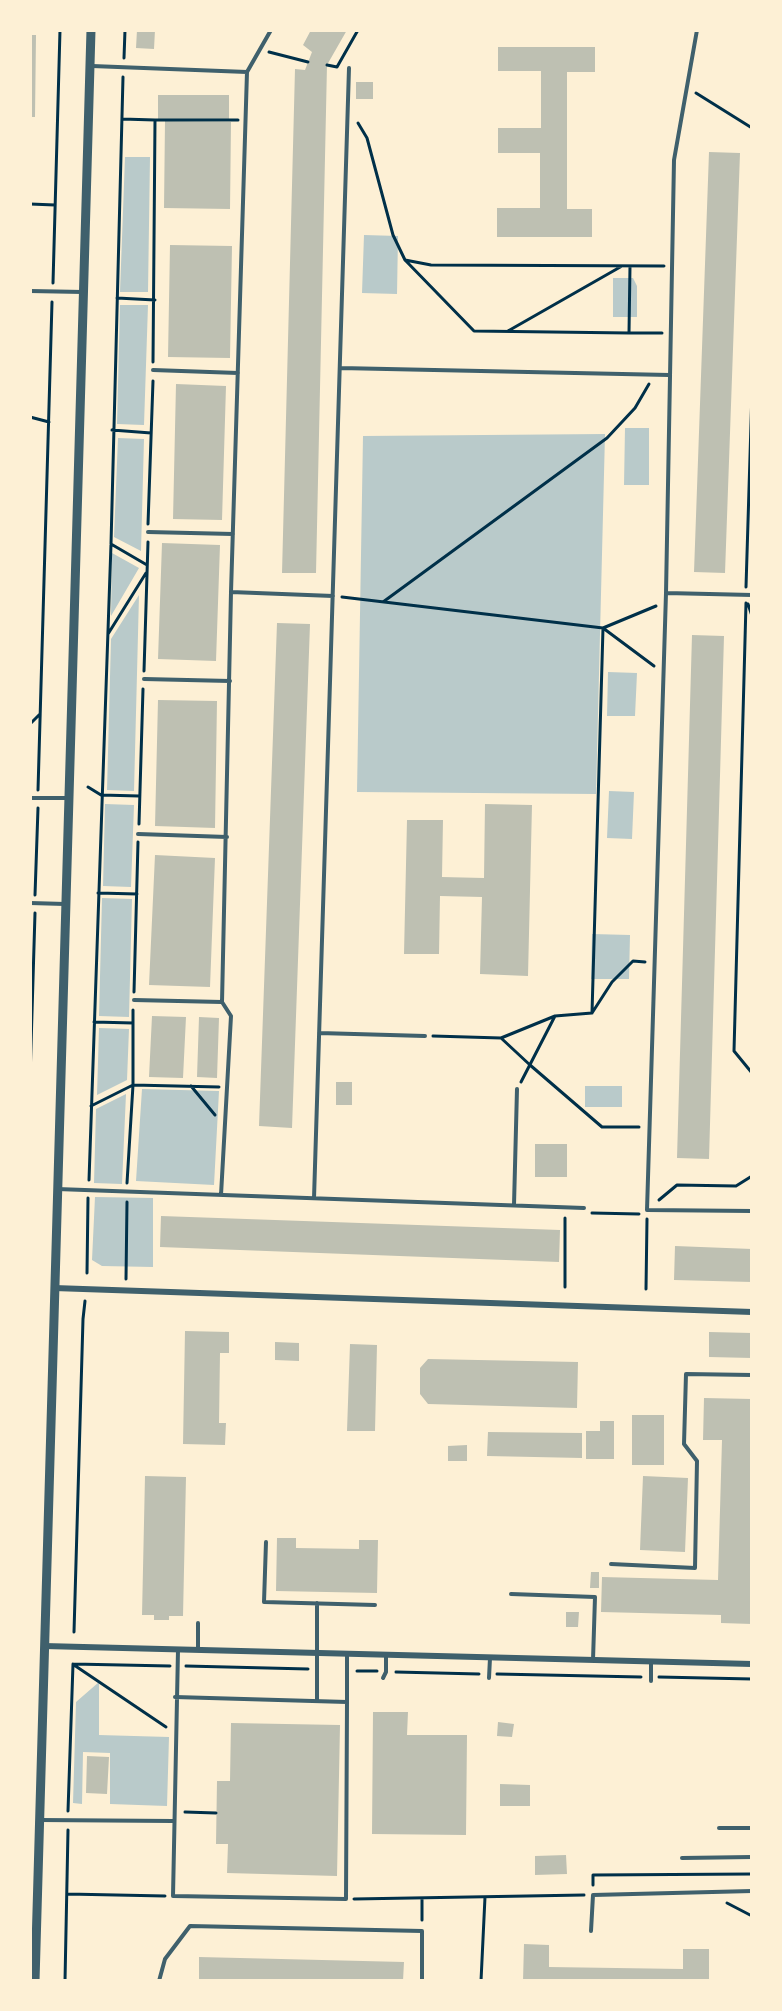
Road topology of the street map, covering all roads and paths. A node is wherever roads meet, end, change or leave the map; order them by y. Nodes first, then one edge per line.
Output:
1 (60, 30) edge
2 (91, 30) edge
3 (125, 30) edge
4 (271, 30) edge
5 (358, 30) edge
6 (697, 30) edge
7 (260, 50) junction
8 (308, 62) dead end
9 (90, 65) junction
10 (327, 65) dead end
11 (124, 67) junction
12 (349, 69) dead end
13 (247, 72) junction
14 (687, 87) junction
15 (348, 106) junction
16 (155, 120) dead end
17 (246, 120) junction
18 (752, 128) edge
19 (30, 204) edge
20 (55, 205) junction
21 (405, 260) junction
22 (623, 266) junction
23 (630, 266) junction
24 (672, 266) junction
25 (30, 291) edge
26 (52, 291) junction
27 (82, 292) junction
28 (117, 298) junction
29 (155, 300) dead end
30 (506, 332) junction
31 (629, 333) junction
32 (670, 333) junction
33 (340, 368) junction
34 (153, 370) dead end
35 (238, 373) junction
36 (654, 375) junction
37 (669, 375) junction
38 (752, 391) edge
39 (30, 417) edge
40 (49, 422) junction
41 (112, 430) junction
42 (151, 433) dead end
43 (148, 532) dead end
44 (233, 534) junction
45 (111, 544) junction
46 (147, 565) dead end
47 (147, 572) dead end
48 (231, 592) junction
49 (666, 593) junction
50 (746, 595) junction
51 (752, 595) edge
52 (333, 596) junction
53 (383, 602) junction
54 (666, 602) junction
55 (603, 628) junction
56 (107, 636) junction
57 (664, 674) junction
58 (144, 679) dead end
59 (230, 681) junction
60 (40, 714) junction
61 (30, 724) edge
62 (88, 787) dead end
63 (100, 795) junction
64 (140, 796) dead end
65 (30, 798) edge
66 (38, 798) junction
67 (67, 798) junction
68 (138, 834) dead end
69 (227, 837) junction
70 (98, 893) junction
71 (137, 894) dead end
72 (33, 903) edge
73 (64, 904) junction
74 (655, 962) junction
75 (134, 1000) dead end
76 (222, 1002) junction
77 (592, 1013) junction
78 (555, 1016) junction
79 (93, 1022) junction
80 (133, 1023) dead end
81 (319, 1033) junction
82 (425, 1036) joint
83 (501, 1038) junction
84 (530, 1065) junction
85 (752, 1073) edge
86 (30, 1080) edge
87 (191, 1086) junction
88 (227, 1088) junction
89 (517, 1089) joint
90 (91, 1106) junction
91 (225, 1126) junction
92 (650, 1127) junction
93 (752, 1176) edge
94 (57, 1189) junction
95 (88, 1190) junction
96 (221, 1195) junction
97 (314, 1198) junction
98 (514, 1205) junction
99 (565, 1207) junction
100 (584, 1208) dead end
101 (647, 1210) junction
102 (752, 1211) edge
103 (87, 1273) dead end
104 (565, 1287) dead end
105 (54, 1288) junction
106 (646, 1289) dead end
107 (85, 1300) dead end
108 (752, 1312) edge
109 (752, 1375) edge
110 (266, 1542) dead end
111 (611, 1564) dead end
112 (511, 1594) dead end
113 (317, 1603) junction
114 (375, 1605) dead end
115 (198, 1623) dead end
116 (74, 1632) dead end
117 (44, 1646) junction
118 (178, 1649) junction
119 (198, 1650) junction
120 (317, 1653) junction
121 (347, 1654) junction
122 (386, 1655) junction
123 (490, 1657) junction
124 (593, 1660) junction
125 (651, 1661) junction
126 (752, 1664) edge
127 (178, 1666) junction
128 (317, 1669) junction
129 (347, 1670) junction
130 (386, 1672) junction
131 (489, 1676) junction
132 (383, 1678) dead end
133 (651, 1679) junction
134 (752, 1679) edge
135 (176, 1697) junction
136 (317, 1701) junction
137 (347, 1702) junction
138 (175, 1733) junction
139 (174, 1812) junction
140 (216, 1813) dead end
141 (39, 1820) junction
142 (173, 1821) junction
143 (719, 1828) dead end
144 (752, 1828) edge
145 (752, 1857) edge
146 (682, 1858) dead end
147 (752, 1874) edge
148 (33, 1884) edge
149 (752, 1891) edge
150 (707, 1892) junction
151 (67, 1894) dead end
152 (593, 1894) junction
153 (173, 1896) junction
154 (484, 1897) junction
155 (422, 1898) junction
156 (346, 1899) junction
157 (752, 1916) edge
158 (422, 1931) junction
159 (591, 1931) dead end
160 (35, 1981) edge
161 (159, 1981) edge
162 (422, 1981) edge
163 (482, 1981) edge

1 - 20 path
2 - 9 street
3 - 11 path
4 - 7 lane
5 - 10 path
6 - 14 lane
7 - 8 path
7 - 13 lane
9 - 11 lane
9 - 27 street
11 - 13 lane
11 - 28 path
12 - 15 lane
13 - 17 lane
14 - 18 path
14 - 24 lane
15 - 21 path
15 - 33 lane
16 - 17 path
17 - 35 lane
19 - 20 path
20 - 26 path
21 - 22 path
21 - 30 path
22 - 23 path
22 - 30 path
23 - 24 path
23 - 31 path
24 - 32 lane
25 - 26 lane
26 - 27 lane
26 - 40 path
27 - 67 street
28 - 29 path
28 - 41 path
30 - 31 path
31 - 32 path
32 - 37 lane
33 - 36 lane
33 - 52 lane
34 - 35 lane
35 - 44 lane
36 - 37 lane
36 - 53 path
37 - 49 lane
38 - 50 path
39 - 40 path
40 - 60 path
41 - 42 path
41 - 45 path
43 - 44 lane
44 - 48 lane
45 - 46 path
45 - 56 path
47 - 56 path
48 - 52 lane
48 - 59 lane
49 - 50 lane
49 - 54 lane
50 - 51 lane
50 - 85 path
52 - 53 path
52 - 81 lane
53 - 55 path
54 - 55 path
54 - 57 lane
55 - 57 path
55 - 77 path
56 - 63 path
57 - 74 lane
58 - 59 lane
59 - 69 lane
60 - 61 path
60 - 66 path
62 - 63 path
63 - 64 path
63 - 70 path
65 - 66 lane
66 - 67 lane
66 - 72 path
67 - 73 street
68 - 69 lane
69 - 76 lane
70 - 71 path
70 - 79 path
72 - 73 lane
72 - 86 path
73 - 94 street
74 - 77 path
74 - 92 lane
75 - 76 lane
76 - 88 lane
77 - 78 path
78 - 83 path
78 - 84 path
79 - 80 path
79 - 90 path
81 - 82 lane
81 - 97 lane
82 - 83 path
83 - 84 path
84 - 89 path
84 - 92 path
87 - 88 path
87 - 90 path
87 - 91 path
88 - 91 lane
89 - 98 lane
90 - 95 path
91 - 96 lane
92 - 101 lane
93 - 101 path
94 - 95 lane
94 - 105 street
95 - 96 lane
95 - 103 path
96 - 97 lane
97 - 98 lane
98 - 99 lane
99 - 100 lane
99 - 104 path
101 - 102 lane
101 - 106 path
105 - 108 street
105 - 117 street
107 - 116 path
109 - 111 lane
110 - 113 lane
112 - 124 lane
113 - 114 lane
113 - 120 lane
115 - 119 lane
117 - 118 street
117 - 141 street
118 - 119 street
118 - 127 lane
119 - 120 street
120 - 121 street
120 - 128 lane
121 - 122 street
121 - 129 lane
122 - 123 street
122 - 130 lane
123 - 124 street
123 - 131 lane
124 - 125 street
125 - 126 street
125 - 133 lane
127 - 128 path
127 - 135 lane
127 - 138 path
128 - 136 lane
129 - 130 path
129 - 137 lane
130 - 131 path
130 - 132 lane
131 - 133 path
133 - 134 path
135 - 136 lane
135 - 138 lane
136 - 137 lane
137 - 156 lane
138 - 139 lane
139 - 140 path
139 - 142 lane
141 - 142 lane
141 - 148 street
142 - 153 lane
143 - 144 lane
145 - 146 lane
147 - 152 path
148 - 160 street
149 - 150 lane
150 - 152 lane
150 - 157 path
151 - 153 path
152 - 154 path
152 - 159 lane
153 - 156 lane
154 - 155 path
154 - 163 path
155 - 156 path
155 - 158 path
158 - 161 lane
158 - 162 lane

